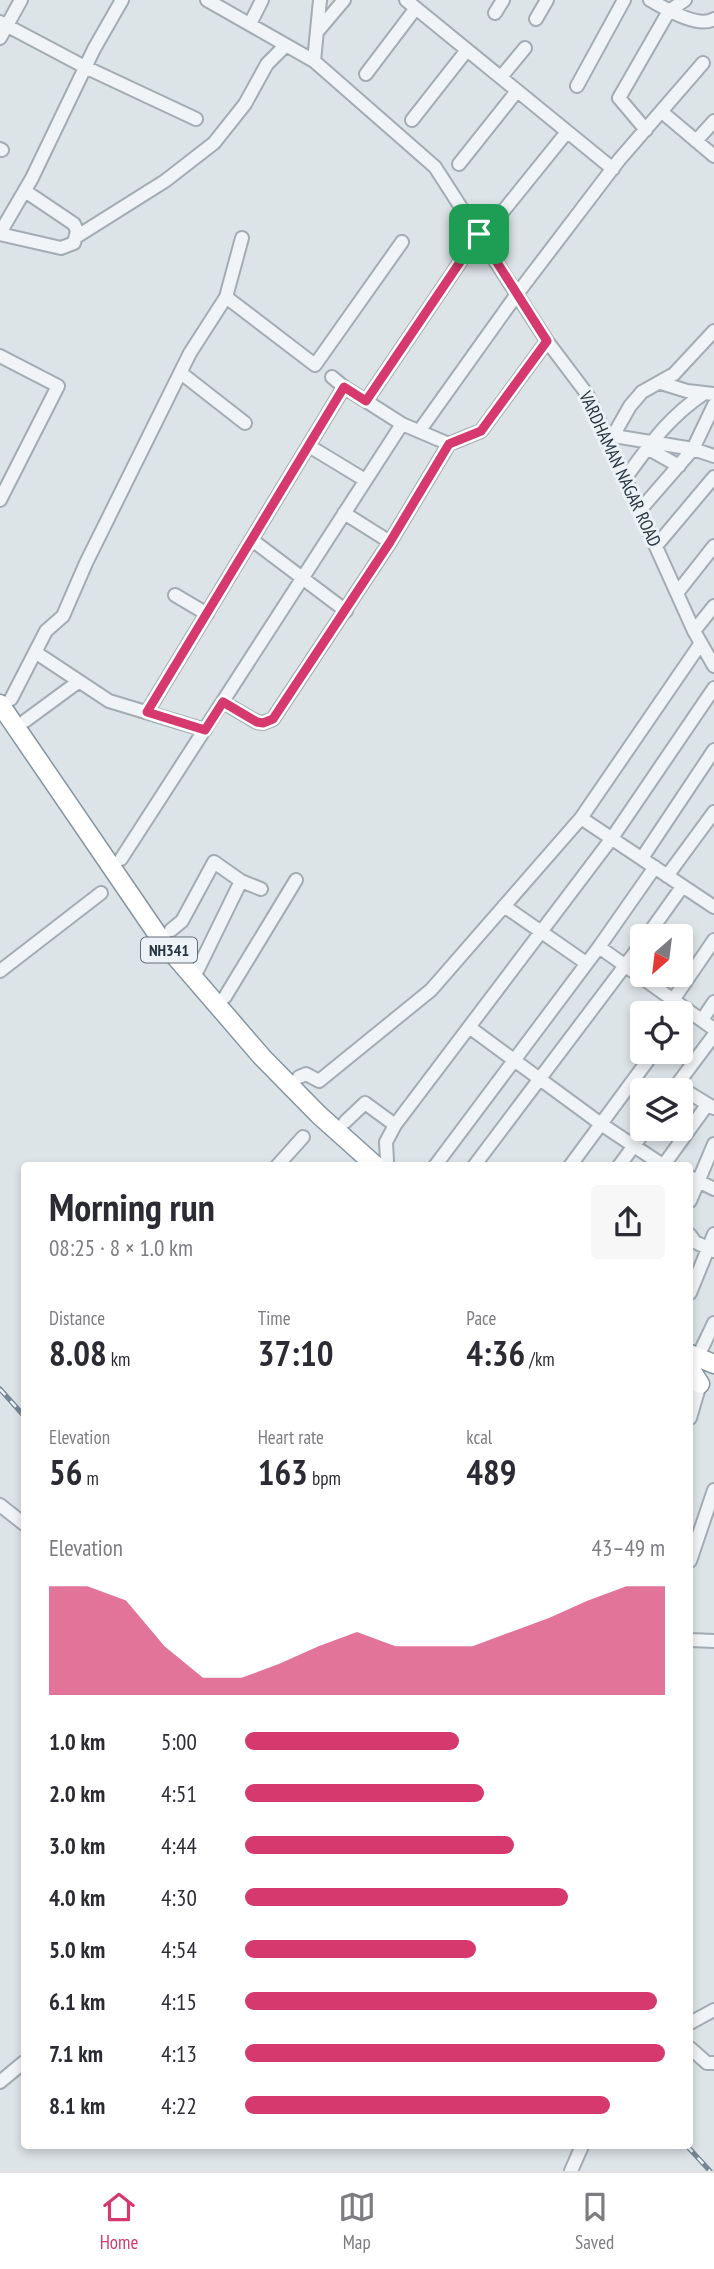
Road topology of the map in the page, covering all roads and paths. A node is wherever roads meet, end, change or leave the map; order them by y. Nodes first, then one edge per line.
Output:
1 (22, 0) edge
2 (122, 0) edge
3 (207, 0) edge
4 (261, 0) edge
5 (320, 0) edge
6 (344, 0) edge
7 (503, 0) edge
8 (547, 0) edge
9 (624, 0) edge
10 (650, 0) edge
11 (685, 0) edge
12 (224, 4) edge
13 (411, 4) edge
14 (669, 11) junction
15 (495, 13) dead end
16 (536, 19) dead end
17 (714, 19) edge
18 (4, 24) edge
19 (250, 24) junction
20 (317, 32) junction
21 (0, 38) edge
22 (286, 45) junction
23 (525, 48) dead end
24 (467, 50) junction
25 (314, 61) junction
26 (704, 63) dead end
27 (85, 67) junction
28 (366, 74) dead end
29 (500, 77) junction
30 (577, 86) dead end
31 (517, 91) junction
32 (662, 112) junction
33 (196, 119) dead end
34 (412, 120) dead end
35 (714, 121) edge
36 (646, 130) junction
37 (567, 132) junction
38 (696, 141) junction
39 (714, 156) edge
40 (458, 164) dead end
41 (612, 169) junction
42 (25, 191) junction
43 (496, 220) dead end
44 (0, 234) edge
45 (479, 234) junction
46 (76, 237) junction
47 (242, 238) dead end
48 (402, 242) dead end
49 (517, 294) junction
50 (226, 297) junction
51 (714, 331) edge
52 (547, 341) junction
53 (0, 356) edge
54 (181, 373) junction
55 (332, 377) dead end
56 (660, 383) junction
57 (344, 387) junction
58 (708, 394) edge
59 (366, 401) junction
60 (714, 405) edge
61 (245, 423) dead end
62 (401, 424) junction
63 (420, 430) junction
64 (610, 435) junction
65 (449, 444) junction
66 (649, 445) junction
67 (309, 446) junction
68 (692, 449) junction
69 (714, 456) edge
70 (679, 466) junction
71 (626, 477) junction
72 (714, 477) edge
73 (365, 480) junction
74 (0, 500) edge
75 (640, 510) junction
76 (344, 513) junction
77 (252, 540) junction
78 (390, 542) junction
79 (656, 546) junction
80 (714, 546) edge
81 (303, 577) junction
82 (677, 593) junction
83 (176, 595) dead end
84 (714, 606) edge
85 (346, 611) junction
86 (207, 614) junction
87 (698, 637) junction
88 (35, 652) junction
89 (714, 666) edge
90 (78, 682) junction
91 (714, 688) edge
92 (223, 702) junction
93 (11, 710) edge
94 (147, 712) junction
95 (205, 730) junction
96 (714, 750) edge
97 (714, 812) edge
98 (581, 818) junction
99 (612, 838) junction
100 (642, 858) junction
101 (121, 859) dead end
102 (655, 867) junction
103 (667, 876) junction
104 (296, 880) dead end
105 (241, 881) junction
106 (682, 887) junction
107 (261, 889) dead end
108 (101, 893) dead end
109 (712, 902) edge
110 (504, 906) junction
111 (656, 924) edge
112 (540, 933) junction
113 (169, 939) junction
114 (714, 940) edge
115 (598, 947) junction
116 (630, 960) edge
117 (586, 963) junction
118 (626, 966) junction
119 (198, 969) dead end
120 (0, 971) edge
121 (225, 997) dead end
122 (673, 999) joint
123 (714, 1003) edge
124 (693, 1016) edge
125 (702, 1020) junction
126 (469, 1027) junction
127 (714, 1029) edge
128 (714, 1035) edge
129 (513, 1059) junction
130 (645, 1064) edge
131 (299, 1077) dead end
132 (539, 1077) junction
133 (682, 1078) edge
134 (320, 1098) dead end
135 (693, 1098) edge
136 (711, 1107) edge
137 (338, 1124) junction
138 (601, 1124) junction
139 (395, 1125) junction
140 (303, 1137) dead end
141 (638, 1141) edge
142 (714, 1144) edge
143 (634, 1146) junction
144 (281, 1162) edge
145 (381, 1162) edge
146 (382, 1162) edge
147 (438, 1162) edge
148 (477, 1162) edge
149 (573, 1162) edge
150 (622, 1162) edge
151 (659, 1162) edge
152 (666, 1162) edge
153 (694, 1180) edge
154 (714, 1189) edge
155 (714, 1234) edge
156 (693, 1239) edge
157 (711, 1250) edge
158 (693, 1287) edge
159 (714, 1323) edge
160 (696, 1351) edge
161 (714, 1364) edge
162 (693, 1373) edge
163 (700, 1384) joint
164 (693, 1408) edge
165 (714, 1490) edge
166 (0, 1505) edge
167 (21, 1522) edge
168 (693, 1552) edge
169 (693, 1640) edge
170 (714, 1642) edge
171 (714, 2010) edge
172 (693, 2021) edge
173 (693, 2051) edge
174 (714, 2063) edge
175 (21, 2064) edge
176 (0, 2082) edge
177 (581, 2149) edge
178 (570, 2171) edge

1 - 18 street
2 - 27 street
3 - 12 street, VARDHAMAN NAGAR ROAD
4 - 19 street
5 - 20 street
6 - 20 street
7 - 15 street
8 - 16 street
9 - 30 street
10 - 14 street
11 - 14 street
12 - 19 street, VARDHAMAN NAGAR ROAD
13 - 24 street
13 - 28 street
14 - 17 street
14 - 36 street
18 - 21 street
18 - 27 street
19 - 22 street, VARDHAMAN NAGAR ROAD
20 - 25 street
22 - 25 street, VARDHAMAN NAGAR ROAD
22 - 46 street
23 - 29 street
24 - 29 street
24 - 34 street
25 - 45 street, VARDHAMAN NAGAR ROAD
26 - 32 street
27 - 33 street
27 - 42 street
29 - 31 street
31 - 37 street
31 - 40 street
32 - 36 street
32 - 38 street
35 - 38 street
36 - 41 street
37 - 41 street
37 - 43 street
38 - 39 street
41 - 49 street
42 - 44 street
42 - 46 street
44 - 46 street
45 - 49 street, VARDHAMAN NAGAR ROAD
45 - 59 street
47 - 50 street
48 - 50 street
49 - 52 street, VARDHAMAN NAGAR ROAD
49 - 63 street
50 - 54 street
51 - 56 street
52 - 64 street, VARDHAMAN NAGAR ROAD
52 - 65 street
53 - 74 street
54 - 61 street
54 - 88 street
55 - 57 street
56 - 58 street
56 - 64 street
57 - 59 street
57 - 67 street
58 - 66 street
59 - 62 street
60 - 68 street
62 - 63 street
62 - 73 street
63 - 65 street
64 - 66 street
64 - 71 street, VARDHAMAN NAGAR ROAD
65 - 78 street
66 - 68 street
66 - 70 street
66 - 71 street
67 - 73 street
67 - 77 street
68 - 69 street
68 - 70 street
70 - 75 street
71 - 75 street, VARDHAMAN NAGAR ROAD
72 - 79 street
73 - 76 street
75 - 79 street, VARDHAMAN NAGAR ROAD
76 - 78 street
76 - 81 street
77 - 81 street
77 - 86 street
78 - 85 street
79 - 82 street, VARDHAMAN NAGAR ROAD
80 - 82 street
81 - 85 street
81 - 92 street
82 - 87 street, VARDHAMAN NAGAR ROAD
83 - 86 street
84 - 87 street
85 - 92 street
86 - 94 street
87 - 89 street, VARDHAMAN NAGAR ROAD
87 - 98 street
88 - 90 street
88 - 93 street
90 - 93 street
90 - 94 street
91 - 99 street
92 - 95 street
93 - 113 highway, NH341
94 - 95 street
95 - 101 street
96 - 100 street
97 - 103 street
98 - 99 street
98 - 110 street
99 - 100 street
99 - 112 street
100 - 102 street
102 - 103 street
102 - 115 street
103 - 106 street
104 - 121 street
105 - 107 street
105 - 113 street
105 - 119 street
106 - 109 street
106 - 111 street
108 - 120 street
110 - 112 street
110 - 131 street
112 - 117 street
112 - 126 street
113 - 137 highway, NH341
114 - 122 street
115 - 117 street
115 - 118 street
116 - 118 street
117 - 129 street
118 - 122 street
118 - 132 street
123 - 125 street
124 - 125 street
125 - 127 street
126 - 129 street
126 - 139 street
128 - 133 street
129 - 132 street
129 - 147 street
130 - 138 street
132 - 138 street
132 - 148 street
134 - 137 highway, NH341
135 - 136 street
136 - 152 street
137 - 139 street
137 - 145 highway, NH341
138 - 143 street
138 - 149 street
139 - 146 street
140 - 144 street
141 - 143 street
142 - 153 street
143 - 150 street
143 - 151 street
153 - 154 street
155 - 157 street
156 - 157 street
157 - 158 street
159 - 160 street
160 - 161 highway
162 - 163 highway
163 - 164 street
165 - 168 street
166 - 167 street
169 - 170 street
171 - 172 street
173 - 174 street
175 - 176 street
177 - 178 street

